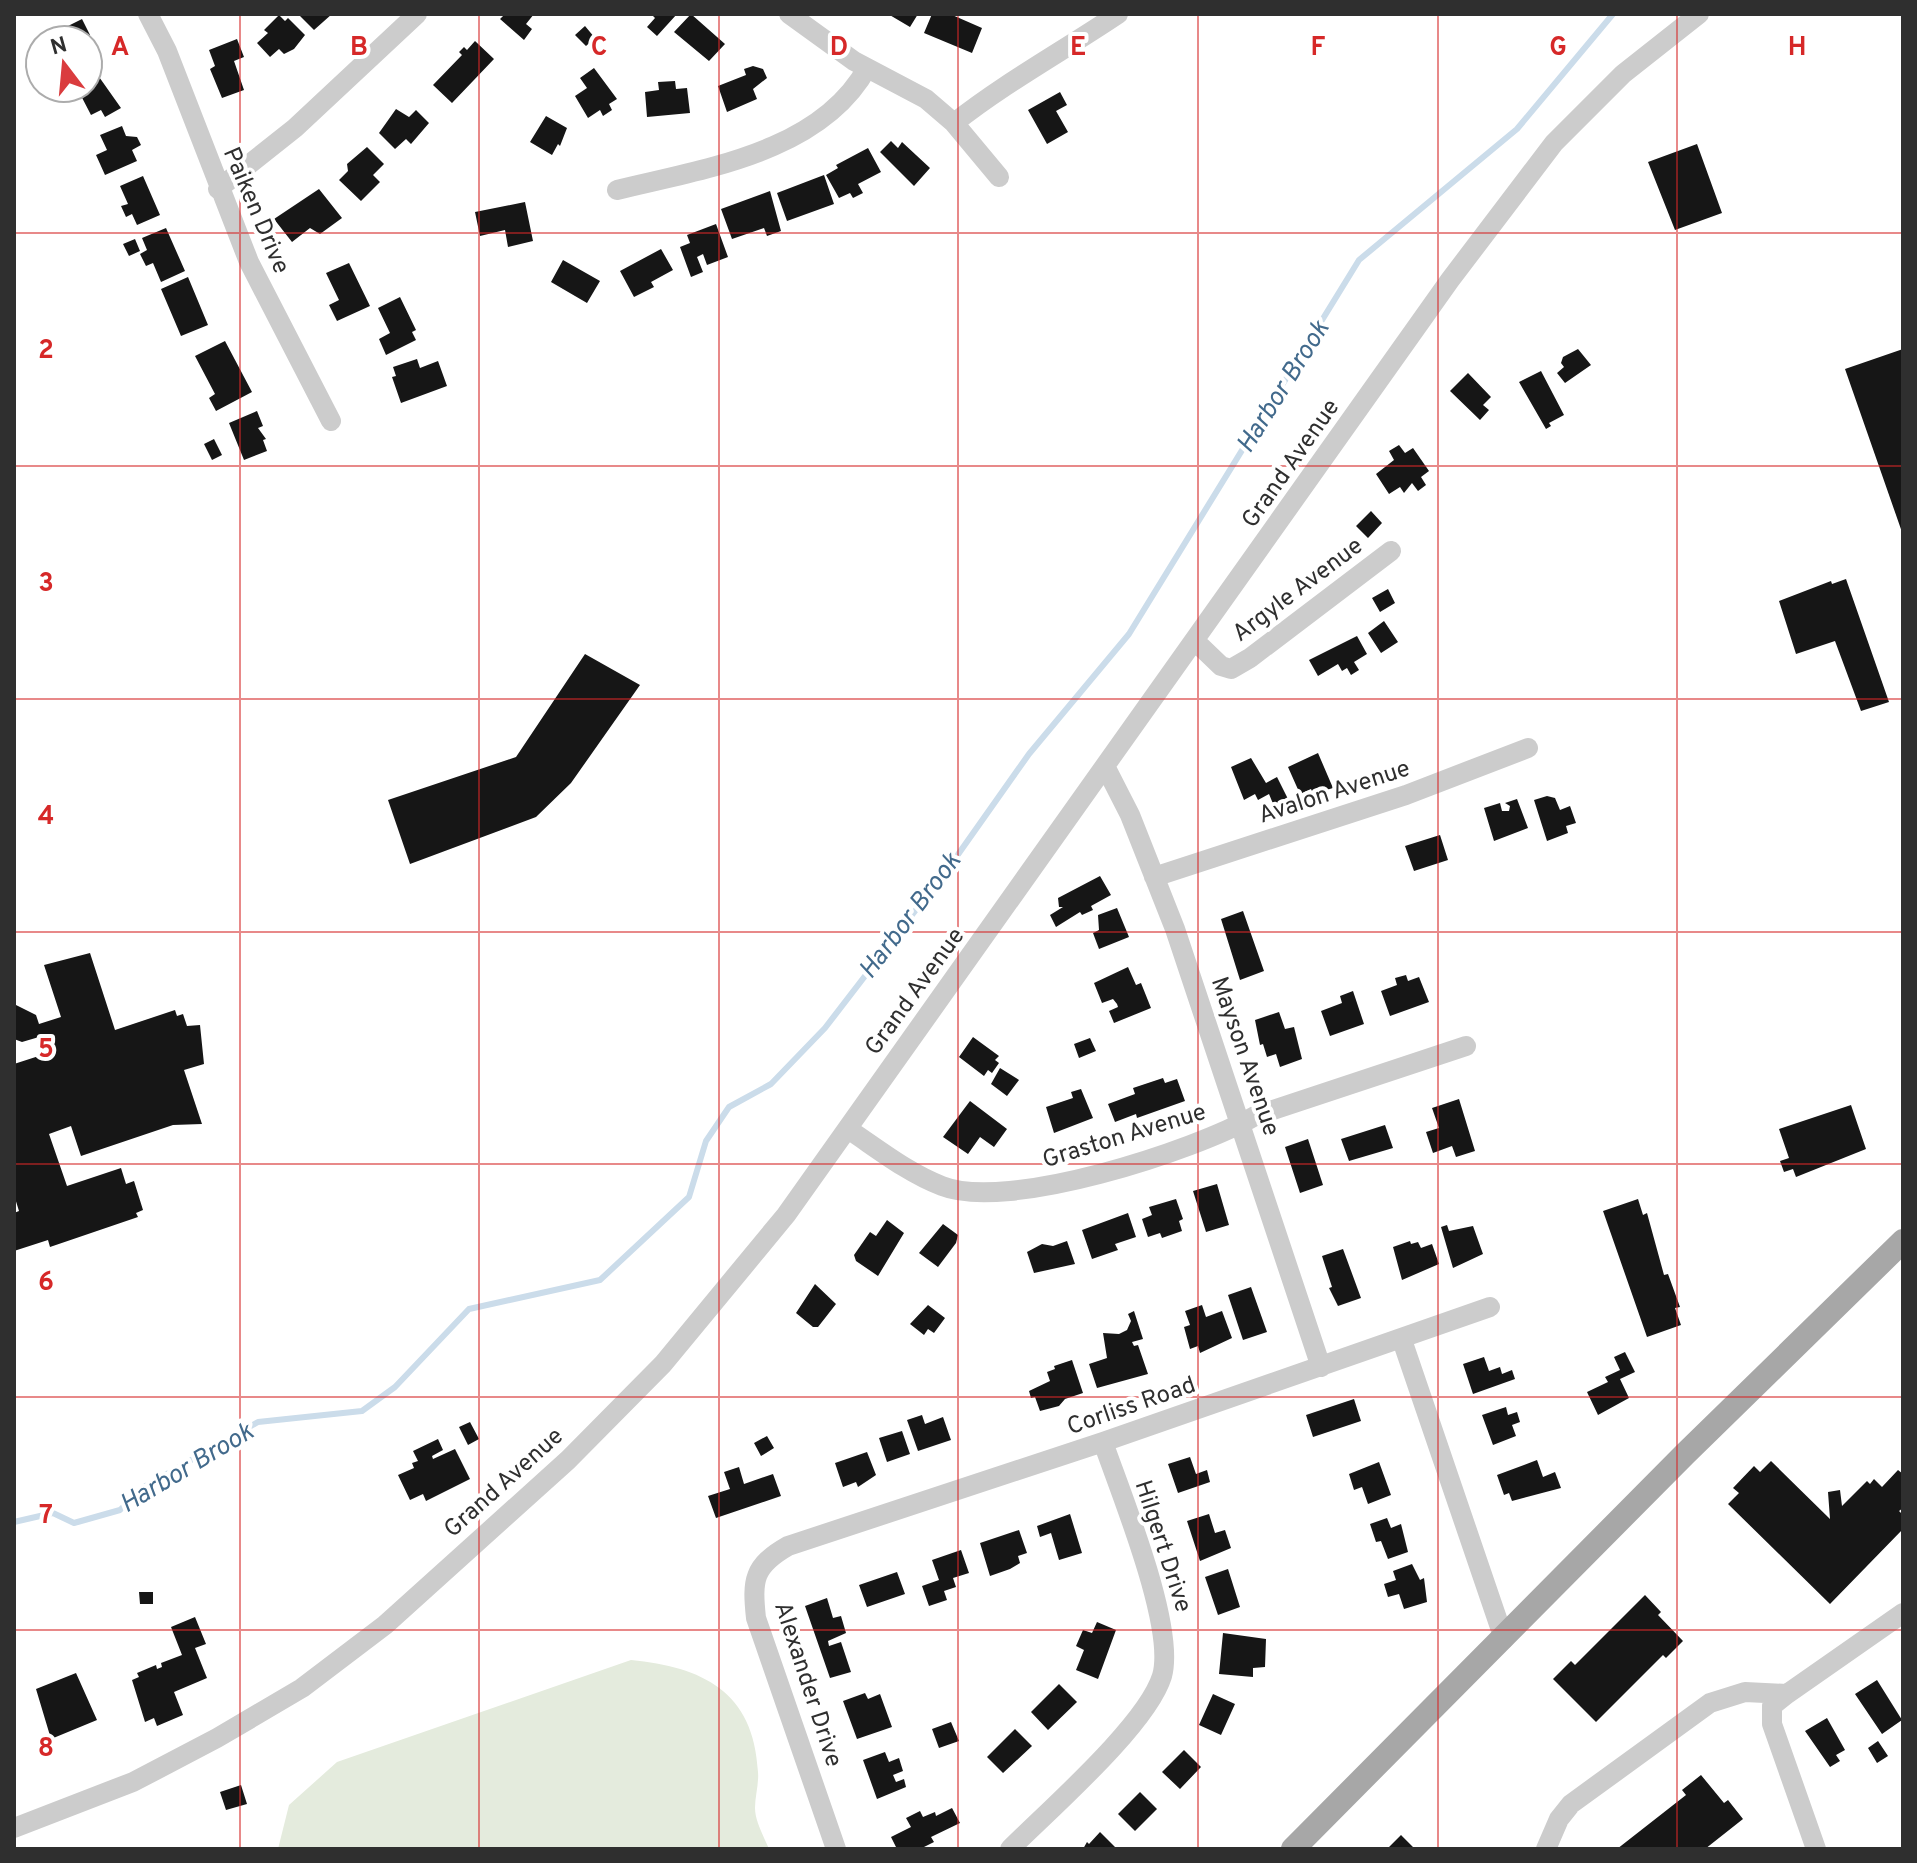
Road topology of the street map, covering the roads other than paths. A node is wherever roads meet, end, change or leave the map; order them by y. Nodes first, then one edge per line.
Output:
1 (148, 14) edge
2 (417, 14) edge
3 (789, 14) edge
4 (1118, 14) edge
5 (1699, 14) edge
6 (867, 68) junction
7 (954, 123) junction
8 (999, 177) dead end
9 (218, 189) junction
10 (617, 190) dead end
11 (331, 421) dead end
12 (1391, 551) dead end
13 (1196, 642) junction
14 (1528, 748) dead end
15 (1106, 768) junction
16 (1154, 877) junction
17 (1466, 1046) dead end
18 (1242, 1124) junction
19 (848, 1129) junction
20 (1903, 1241) edge
21 (1490, 1307) dead end
22 (1402, 1340) junction
23 (1321, 1367) junction
24 (1103, 1442) junction
25 (788, 1546) joint
26 (1903, 1613) edge
27 (1504, 1639) junction
28 (1787, 1694) junction
29 (14, 1828) edge
30 (836, 1849) edge
31 (1010, 1849) edge
32 (1293, 1849) edge
33 (1546, 1849) edge
34 (1816, 1849) edge

1 - 9 street, Paiken Drive
2 - 9 street
3 - 6 street
4 - 7 street
5 - 13 street, Grand Avenue
6 - 7 street
6 - 10 street
7 - 8 street
9 - 11 street, Paiken Drive
12 - 13 street, Argyle Avenue
13 - 15 street, Grand Avenue
14 - 16 street, Avalon Avenue
15 - 16 street, Mayson Avenue
15 - 19 street, Grand Avenue
16 - 18 street, Mayson Avenue
17 - 18 street, Graston Avenue
18 - 19 street, Graston Avenue
18 - 23 street, Mayson Avenue
19 - 29 street, Grand Avenue
20 - 27 main road
21 - 22 street, Corliss Road
22 - 23 street, Corliss Road
22 - 27 street
23 - 24 street, Corliss Road
24 - 25 street, Corliss Road
24 - 31 street, Hilgert Drive
25 - 30 street, Alexander Drive
26 - 28 street
27 - 32 main road
28 - 33 street
28 - 34 street

